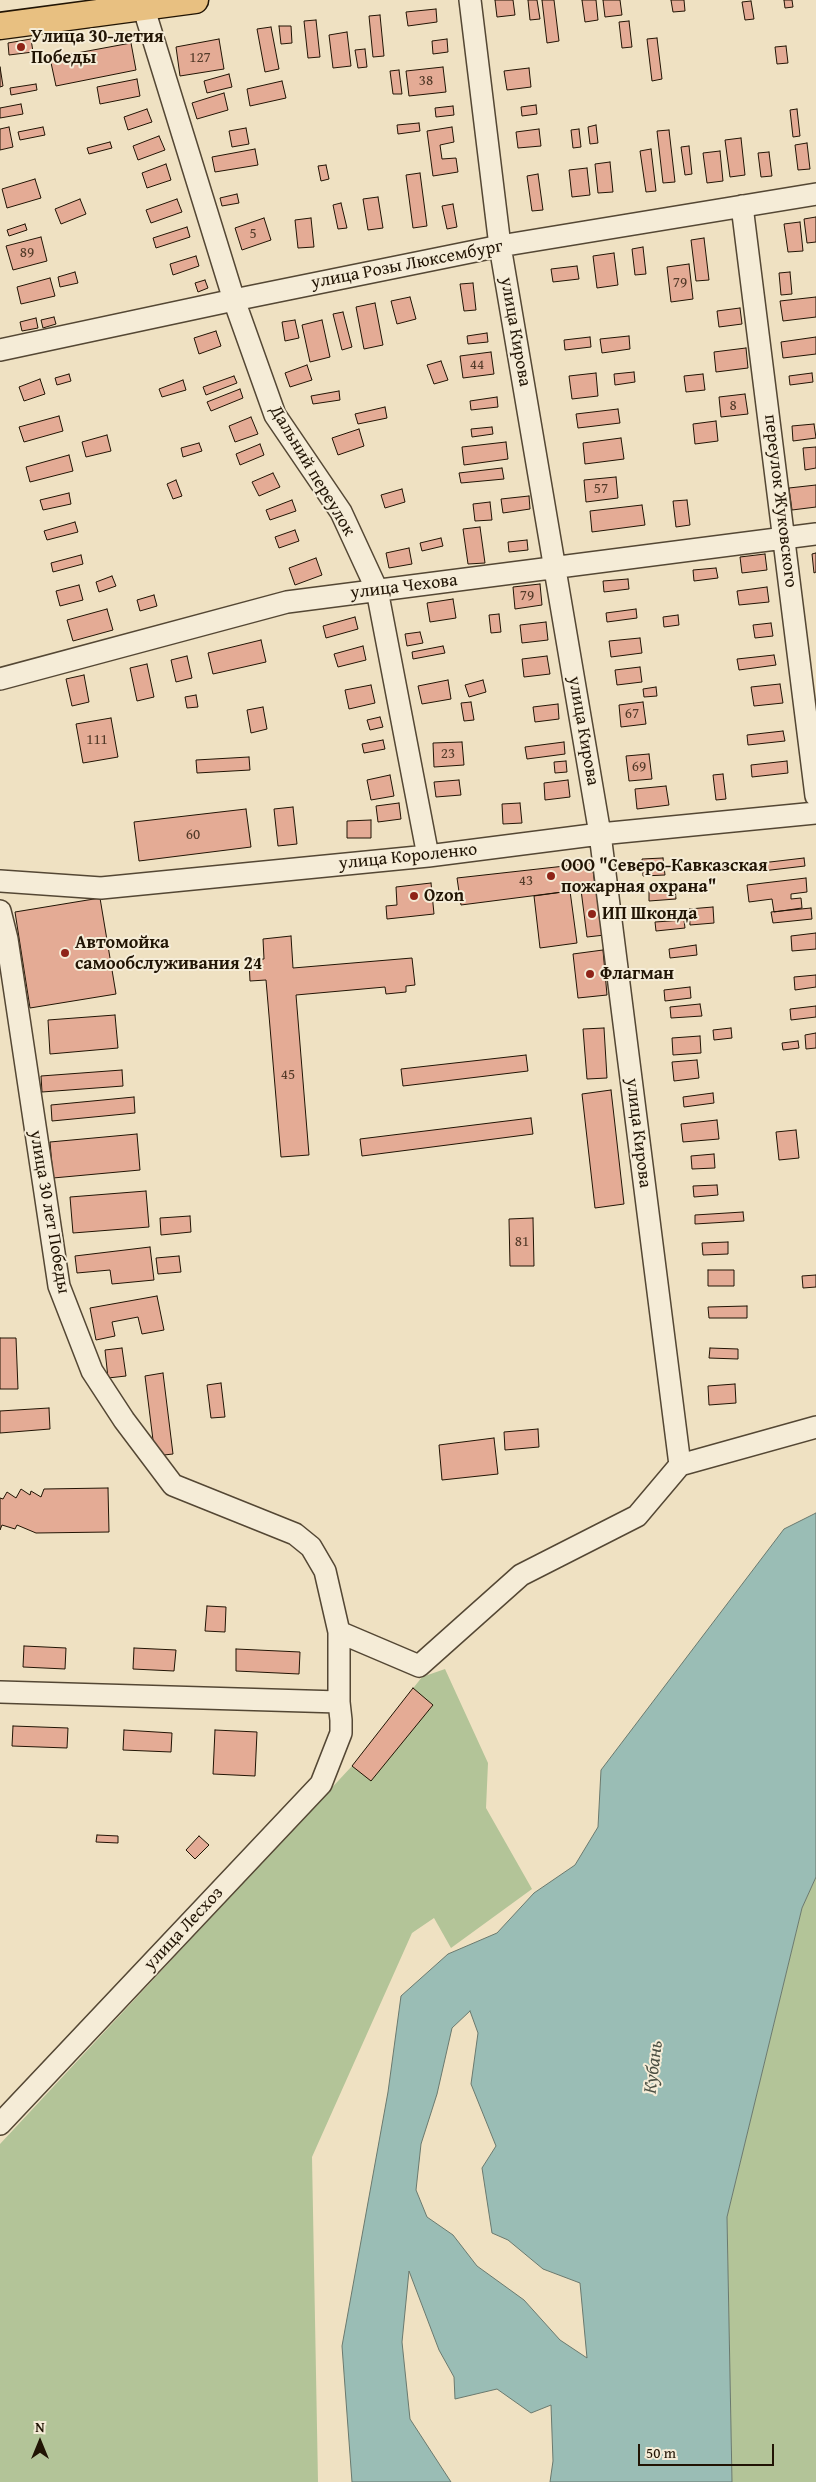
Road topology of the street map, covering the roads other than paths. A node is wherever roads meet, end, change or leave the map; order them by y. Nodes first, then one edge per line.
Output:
1 (195, 0) edge
2 (470, 0) edge
3 (144, 6) junction
4 (0, 26) edge
5 (816, 194) edge
6 (742, 206) junction
7 (500, 246) junction
8 (234, 300) junction
9 (0, 350) edge
10 (816, 534) edge
11 (785, 538) junction
12 (555, 569) junction
13 (377, 590) junction
14 (0, 679) edge
15 (816, 796) edge
16 (816, 813) edge
17 (600, 834) junction
18 (428, 856) junction
19 (0, 881) edge
20 (0, 911) edge
21 (816, 1427) edge
22 (680, 1465) junction
23 (339, 1632) junction
24 (0, 1692) edge
25 (340, 1711) junction
26 (0, 2124) edge

1 - 3 main road
2 - 7 street, улица Кирова
3 - 4 main road
3 - 8 street, Дальний переулок
5 - 6 street, улица Розы Люксембург
6 - 7 street, улица Розы Люксембург
6 - 11 street, переулок Жуковского
7 - 8 street, улица Розы Люксембург
7 - 12 street, улица Кирова
8 - 9 street, улица Розы Люксембург
8 - 13 street, Дальний переулок
10 - 11 street, улица Чехова
11 - 12 street, улица Чехова
11 - 15 street, переулок Жуковского
12 - 13 street, улица Чехова
12 - 17 street, улица Кирова
13 - 14 street, улица Чехова
13 - 18 street, Дальний переулок
16 - 17 street, улица Короленко
17 - 18 street, улица Короленко
17 - 22 street, улица Кирова
18 - 19 street, улица Короленко
20 - 23 street, улица 30 лет Победы
21 - 22 street
22 - 23 street
23 - 25 street, улица 30 лет Победы
24 - 25 street
25 - 26 street, улица Лесхоз

